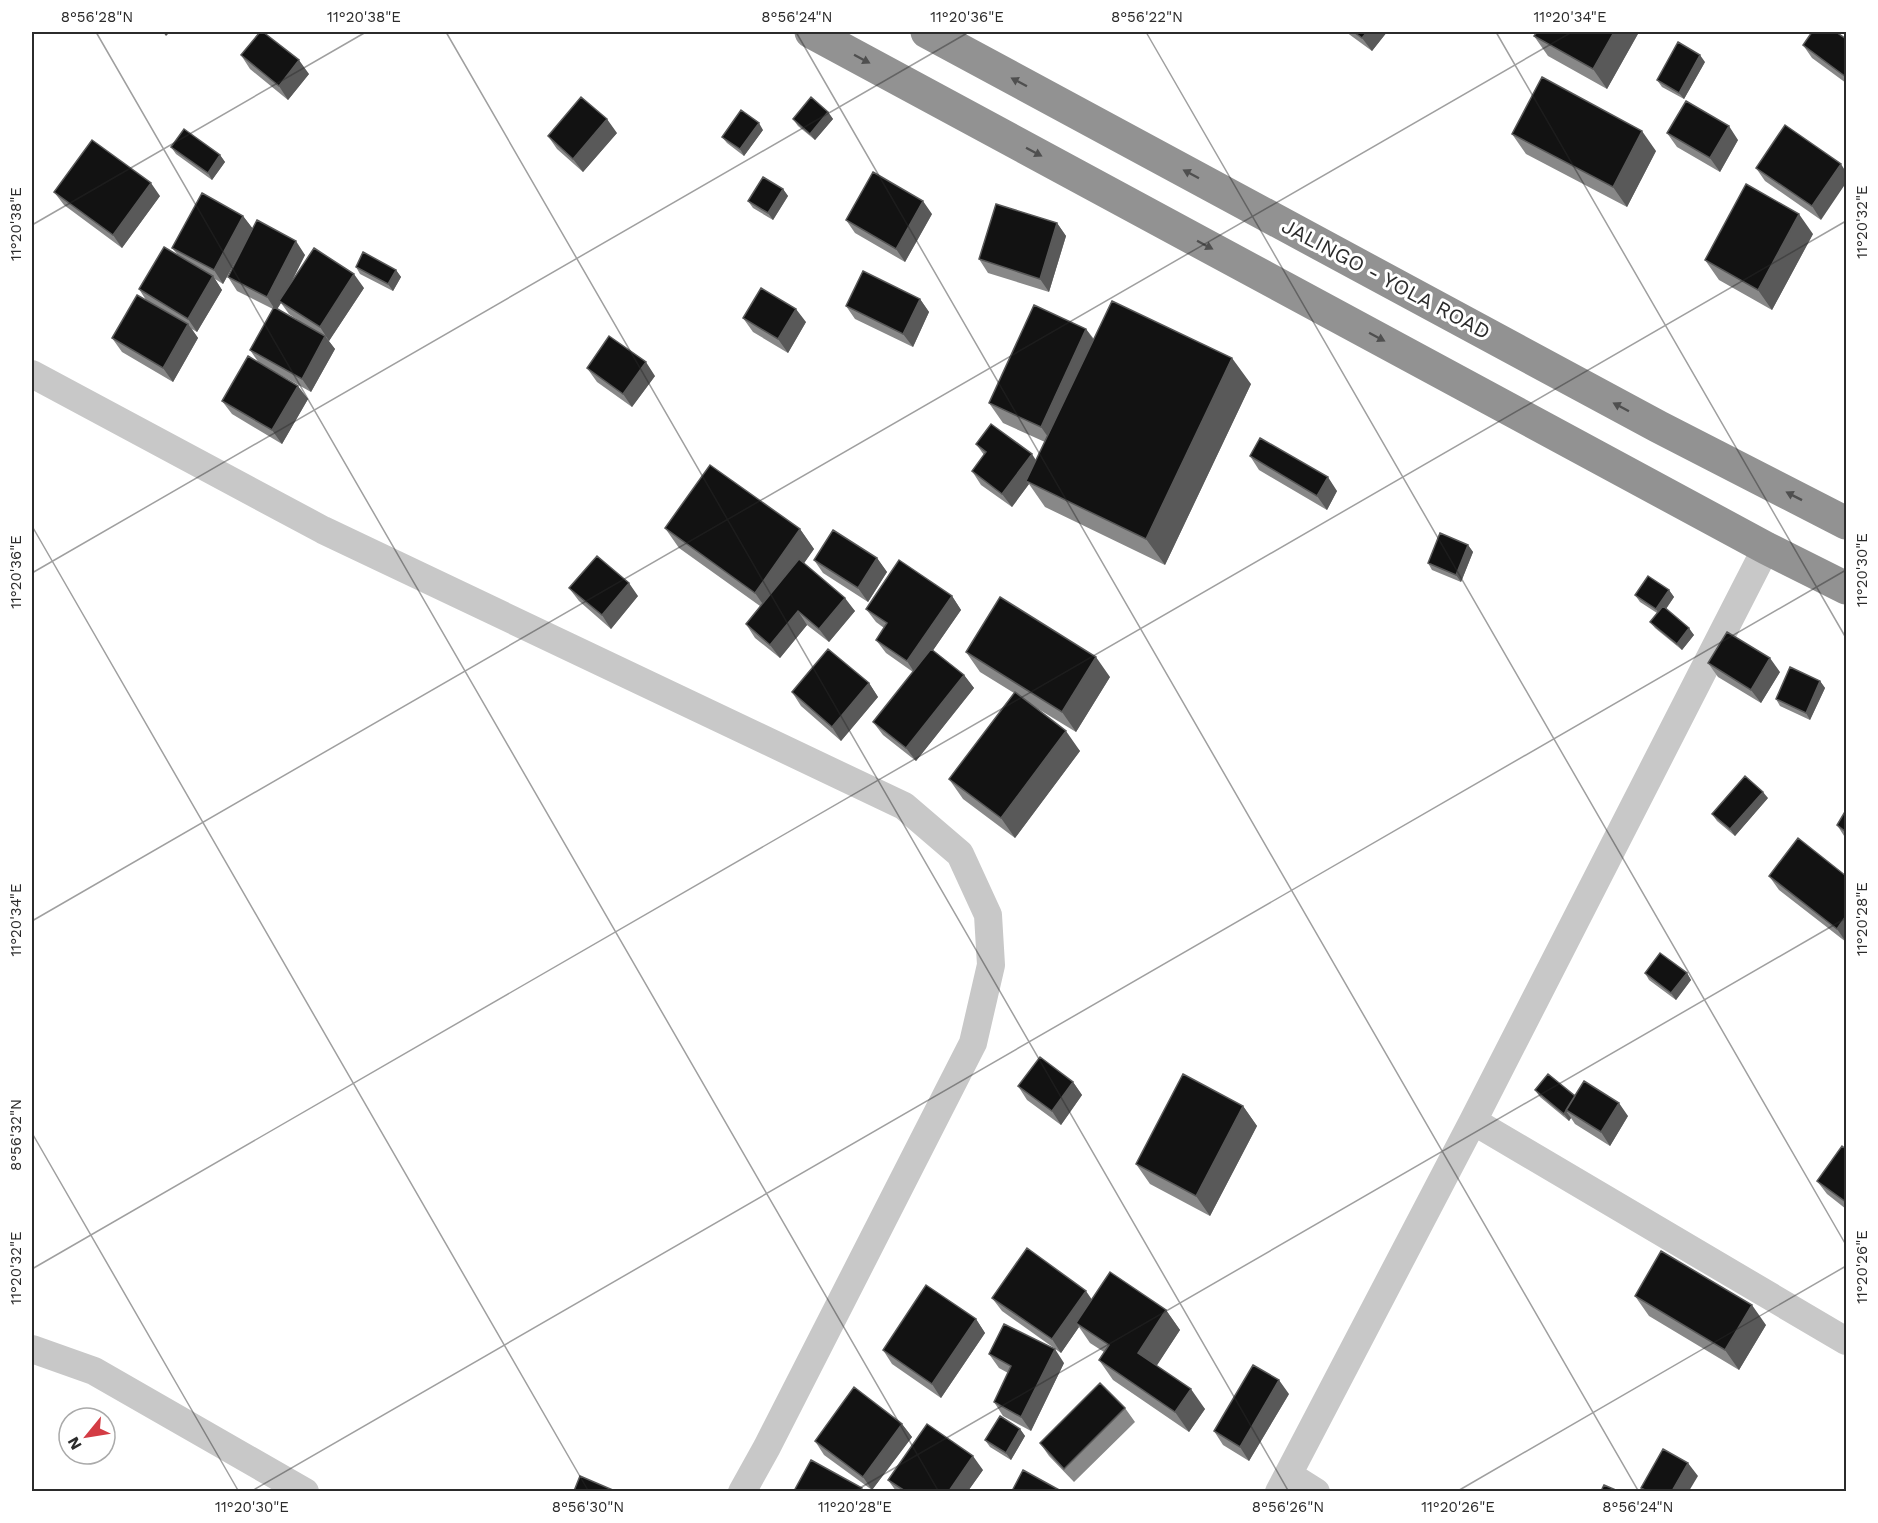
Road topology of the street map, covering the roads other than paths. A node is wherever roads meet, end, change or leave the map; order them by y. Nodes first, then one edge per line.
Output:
1 (811, 32) edge
2 (927, 32) edge
3 (32, 374) edge
4 (1846, 523) edge
5 (1766, 548) junction
6 (1846, 588) edge
7 (1473, 1121) junction
8 (1846, 1341) edge
9 (32, 1350) edge
10 (1284, 1483) edge
11 (304, 1491) edge
12 (742, 1491) edge
13 (1316, 1491) edge

1 -> 5 highway
4 -> 2 highway, JALINGO - YOLA ROAD
3 - 12 street
5 - 6 highway
5 - 7 street
7 - 8 street
7 - 10 street
9 - 11 street
10 - 13 street

